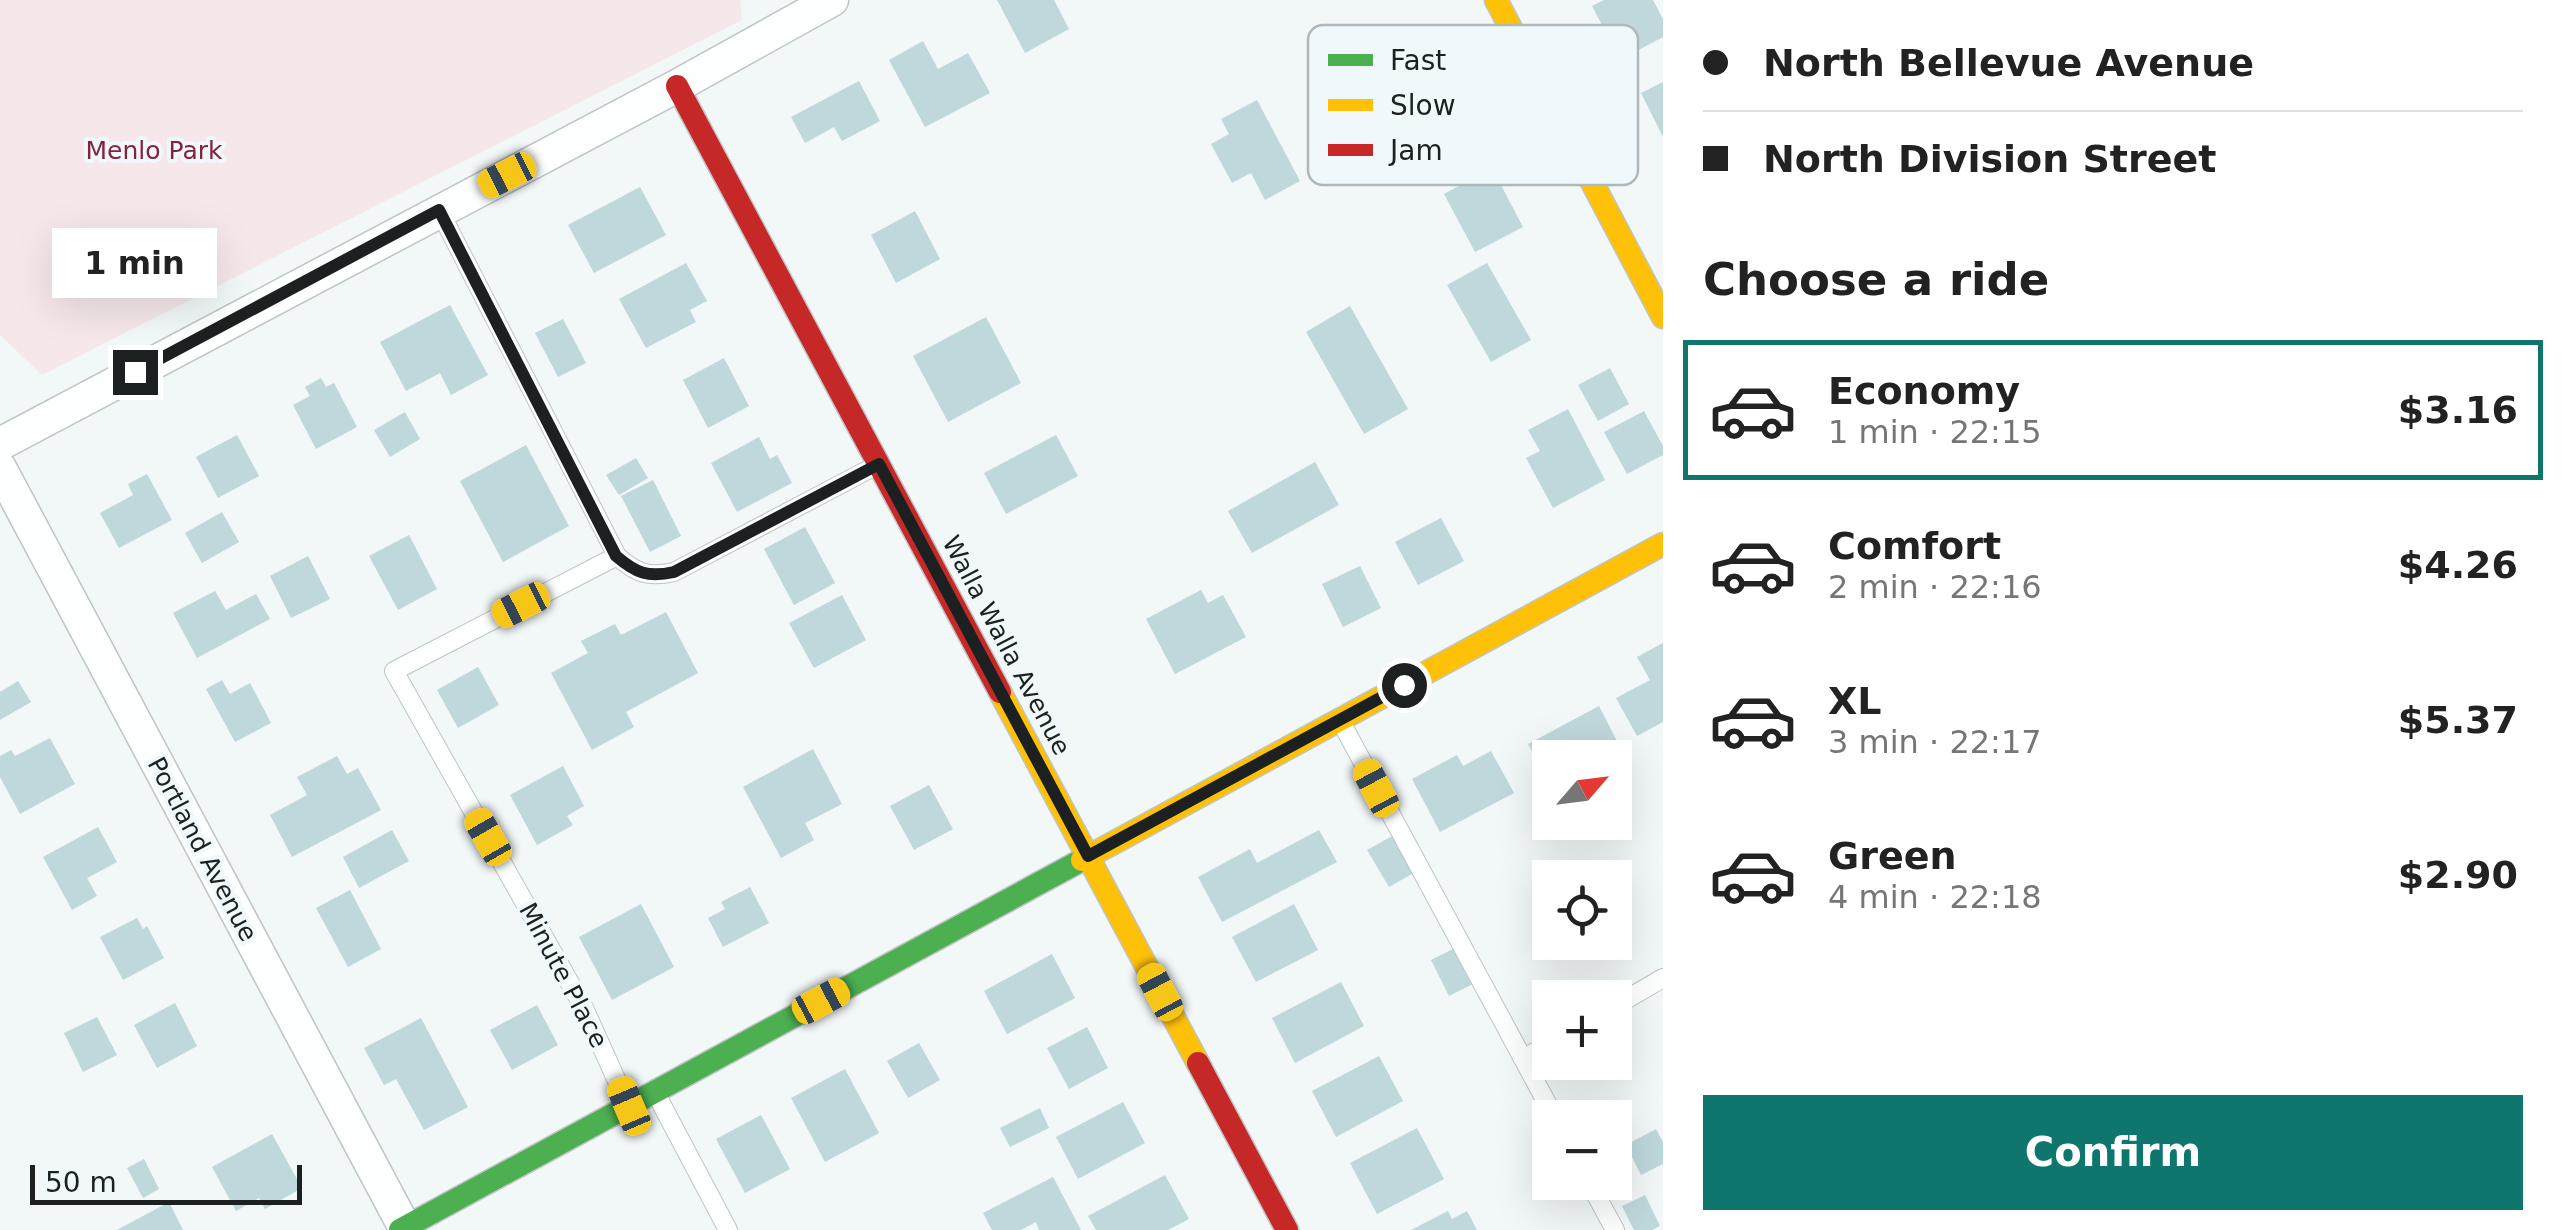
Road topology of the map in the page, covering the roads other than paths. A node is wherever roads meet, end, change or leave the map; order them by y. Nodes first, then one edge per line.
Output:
1 (832, 0) edge
2 (1496, 0) edge
3 (1509, 25) edge
4 (678, 86) junction
5 (1593, 185) edge
6 (439, 210) junction
7 (1663, 317) edge
8 (0, 444) edge
9 (879, 464) junction
10 (0, 468) edge
11 (1663, 544) edge
12 (616, 556) junction
13 (1340, 720) junction
14 (1088, 856) junction
15 (1663, 978) edge
16 (1632, 996) edge
17 (1532, 1054) edge
18 (1523, 1059) junction
19 (655, 1092) junction
20 (1545, 1100) edge
21 (629, 1106) junction
22 (1599, 1200) edge
23 (404, 1229) edge
24 (728, 1230) edge
25 (1287, 1230) edge
26 (1615, 1230) edge

1 - 4 street
2 - 3 street
4 - 6 street
4 - 9 street, Walla Walla Avenue
5 - 7 street
6 - 8 street
6 - 12 lane
9 - 12 lane
9 - 14 street, Walla Walla Avenue
10 - 23 street, Portland Avenue
11 - 13 street
12 - 21 lane, Minute Place
13 - 14 street
13 - 18 lane
14 - 19 street
14 - 25 street, Walla Walla Avenue
15 - 16 lane
17 - 18 lane
18 - 20 lane
19 - 21 street
19 - 24 lane
21 - 23 street
22 - 26 lane

